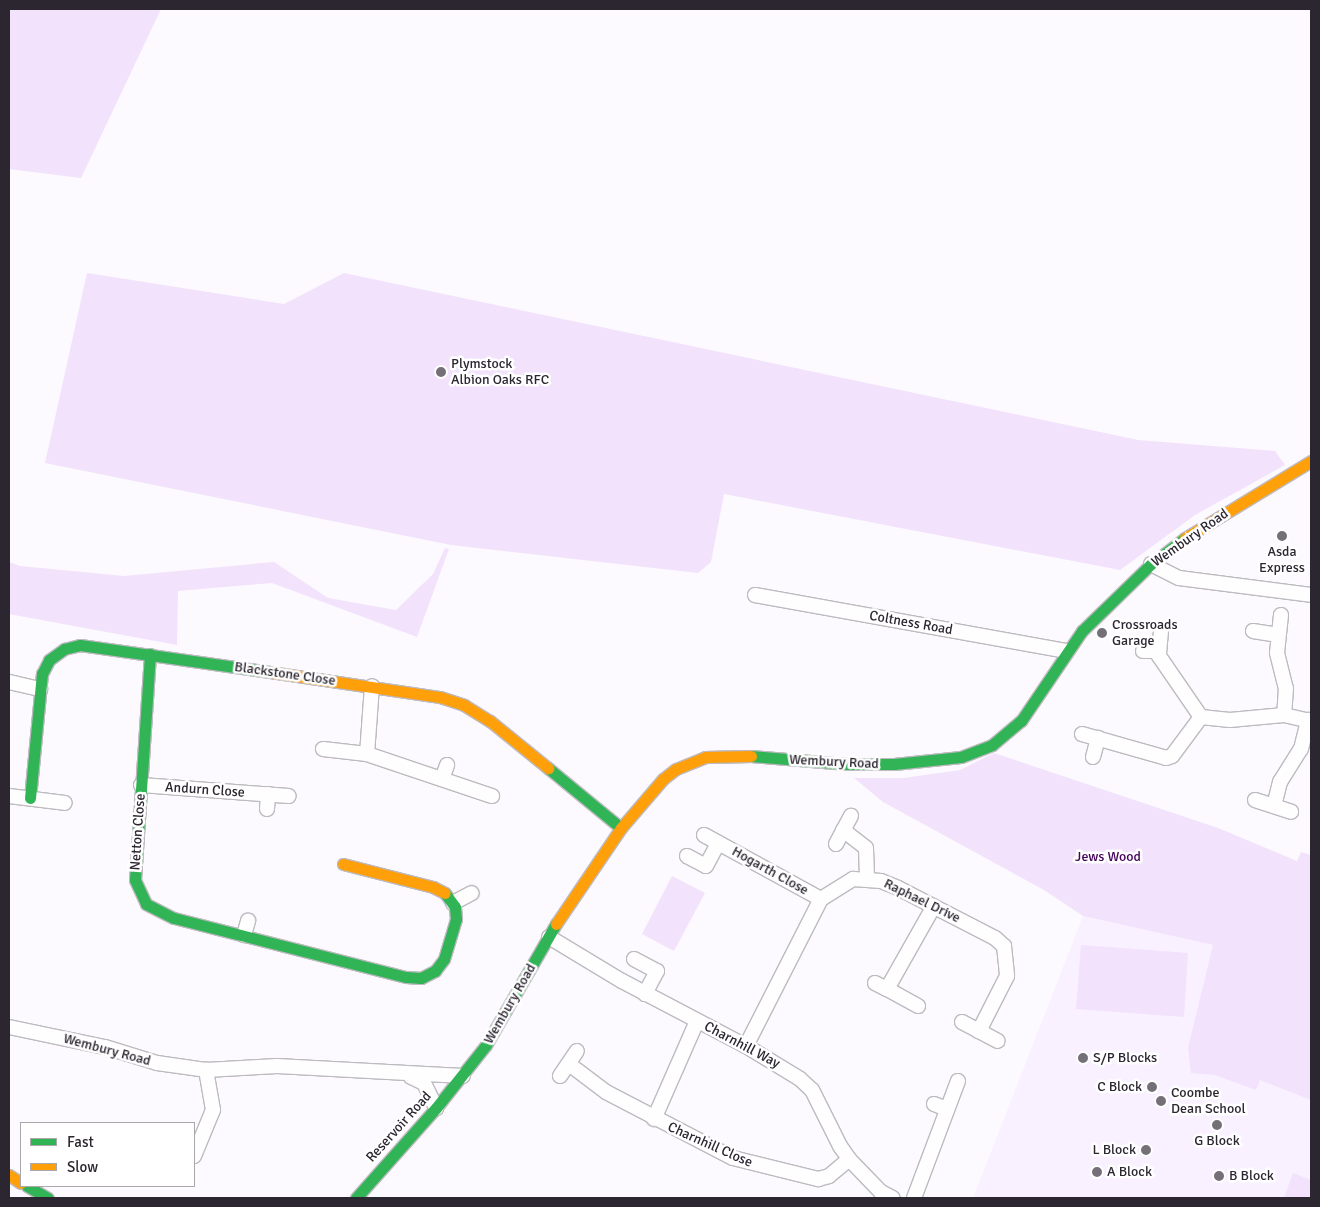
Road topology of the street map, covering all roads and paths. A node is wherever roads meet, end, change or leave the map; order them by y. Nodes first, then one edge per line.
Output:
1 (1311, 461) edge
2 (1152, 564) junction
3 (755, 595) dead end
4 (1311, 595) edge
5 (1281, 615) dead end
6 (1161, 630) dead end
7 (1253, 632) dead end
8 (1277, 635) junction
9 (1067, 651) junction
10 (1143, 651) dead end
11 (1158, 651) junction
12 (150, 654) junction
13 (9, 682) edge
14 (372, 686) junction
15 (40, 689) junction
16 (1284, 715) junction
17 (1201, 717) junction
18 (1310, 721) edge
19 (1082, 734) dead end
20 (1098, 738) junction
21 (322, 749) dead end
22 (367, 754) junction
23 (1093, 757) dead end
24 (447, 765) dead end
25 (442, 780) junction
26 (142, 785) junction
27 (268, 794) junction
28 (9, 796) edge
29 (289, 796) dead end
30 (492, 796) dead end
31 (30, 798) junction
32 (1255, 800) dead end
33 (66, 803) dead end
34 (1274, 806) junction
35 (267, 809) dead end
36 (1291, 812) dead end
37 (851, 816) dead end
38 (622, 828) junction
39 (843, 830) junction
40 (704, 835) dead end
41 (718, 843) junction
42 (836, 844) dead end
43 (687, 856) dead end
44 (342, 864) dead end
45 (867, 879) junction
46 (472, 893) dead end
47 (821, 899) junction
48 (452, 903) junction
49 (934, 906) junction
50 (248, 921) dead end
51 (244, 935) junction
52 (549, 937) junction
53 (634, 958) dead end
54 (645, 994) junction
55 (918, 1006) dead end
56 (696, 1021) junction
57 (962, 1022) dead end
58 (9, 1028) edge
59 (979, 1031) junction
60 (998, 1041) dead end
61 (746, 1046) junction
62 (577, 1051) dead end
63 (569, 1064) junction
64 (206, 1070) junction
65 (405, 1075) junction
66 (463, 1076) junction
67 (560, 1076) dead end
68 (958, 1081) dead end
69 (436, 1108) junction
70 (654, 1119) junction
71 (195, 1154) edge
72 (849, 1159) junction
73 (9, 1175) edge
74 (20, 1182) edge
75 (29, 1187) edge
76 (48, 1198) edge
77 (356, 1198) edge
78 (893, 1198) edge
79 (914, 1198) edge

1 - 2 street, Wembury Road
2 - 4 street
2 - 9 street, Wembury Road
3 - 9 street, Coltness Road
5 - 8 street
6 - 11 street
7 - 8 street
8 - 16 street
9 - 38 street, Wembury Road
10 - 11 street
11 - 17 street
12 - 14 street, Blackstone Close
12 - 15 street, Blackstone Close
12 - 26 street, Netton Close
13 - 15 street
14 - 22 street
14 - 38 street, Blackstone Close
15 - 31 street, Blackstone Close
16 - 17 street
16 - 18 street
17 - 20 street
18 - 34 street
19 - 20 street
20 - 23 street
21 - 22 street
22 - 25 street
24 - 25 street
25 - 30 street
26 - 27 street, Andurn Close
26 - 51 street, Netton Close
27 - 29 street, Andurn Close
27 - 35 street
28 - 31 street
31 - 33 street
32 - 34 street
34 - 36 street
37 - 39 street
38 - 52 street, Wembury Road
39 - 42 street
39 - 45 street
40 - 41 street, Hogarth Close
41 - 43 street, Hogarth Close
41 - 47 street, Hogarth Close
44 - 48 street
45 - 47 street, Raphael Drive
45 - 49 street, Raphael Drive
46 - 48 street
47 - 61 street, Raphael Drive
48 - 51 street, Netton Close
49 - 55 street
49 - 59 street, Raphael Drive
50 - 51 street
52 - 54 street, Charnhill Way
52 - 66 street, Wembury Road
53 - 54 street
54 - 56 street, Charnhill Way
56 - 61 street, Charnhill Way
56 - 70 street, Charnhill Close
57 - 59 street
58 - 64 street, Wembury Road
59 - 60 street
61 - 72 street, Charnhill Way
62 - 63 street
63 - 67 street
63 - 70 street, Charnhill Close
64 - 65 street, Wembury Road
64 - 71 street
65 - 66 street, Wembury Road
65 - 69 street, Wembury Road
66 - 69 street, Reservoir Road
68 - 79 street
69 - 77 street, Reservoir Road
70 - 72 street, Charnhill Close
72 - 78 street, Charnhill Way
73 - 74 street
75 - 76 street

